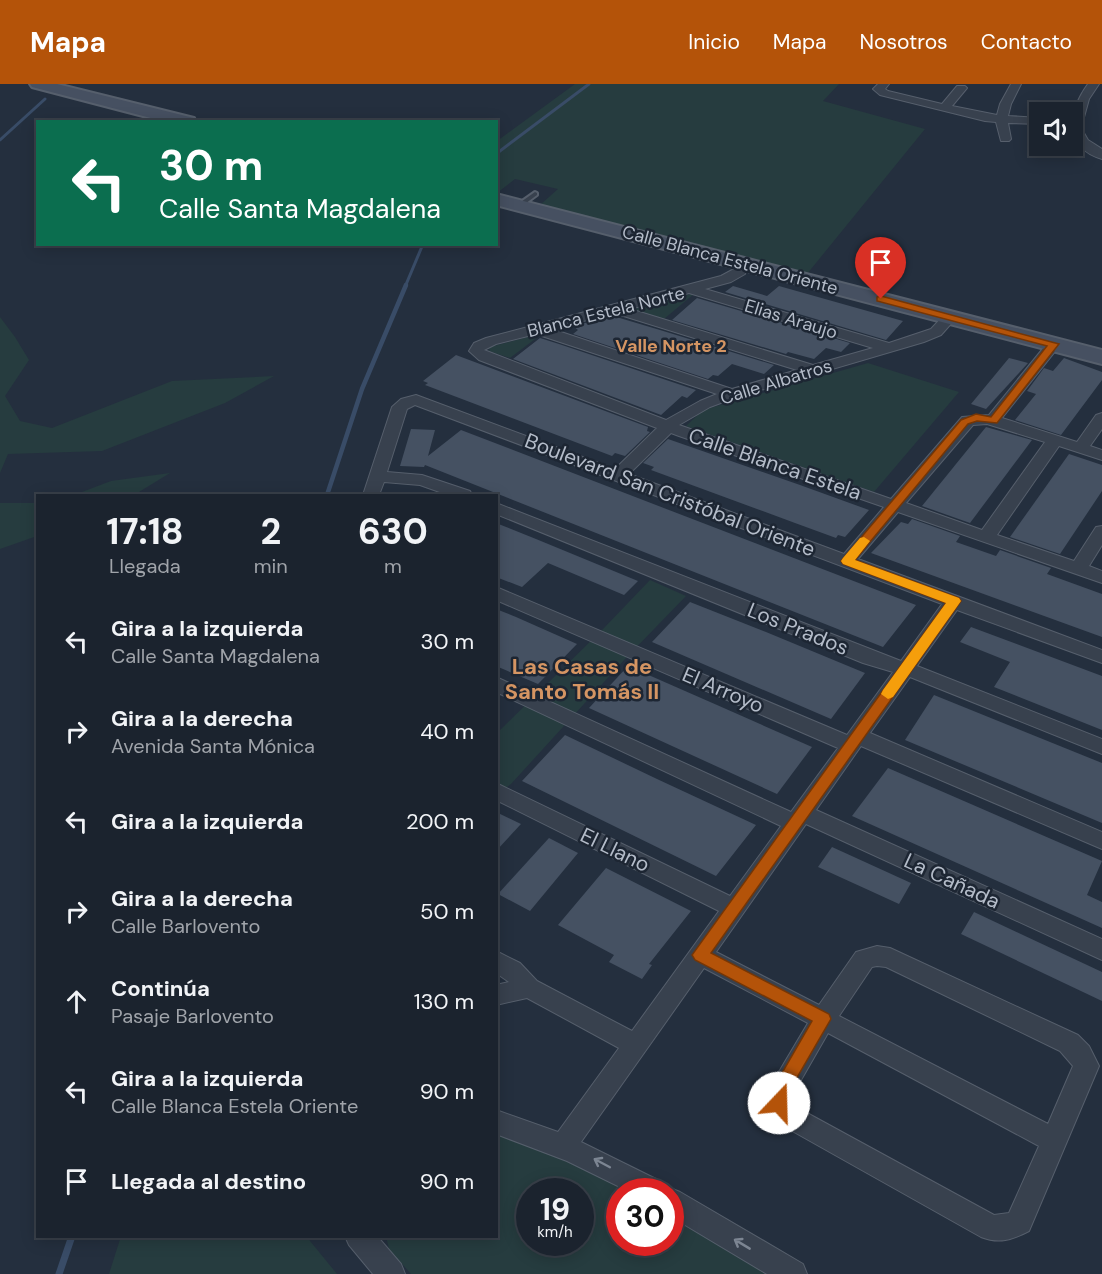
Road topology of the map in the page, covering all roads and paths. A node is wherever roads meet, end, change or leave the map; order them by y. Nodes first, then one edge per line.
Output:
1 (38, 84) edge
2 (884, 84) edge
3 (1016, 84) edge
4 (1094, 84) edge
5 (961, 88) dead end
6 (1082, 102) edge
7 (1097, 102) edge
8 (945, 108) junction
9 (1083, 119) edge
10 (180, 120) edge
11 (1001, 120) junction
12 (1029, 121) edge
13 (1083, 129) edge
14 (1005, 139) dead end
15 (1083, 140) edge
16 (1102, 145) edge
17 (1102, 155) edge
18 (498, 199) edge
19 (742, 263) junction
20 (694, 290) junction
21 (616, 309) junction
22 (950, 317) junction
23 (538, 330) junction
24 (1054, 344) junction
25 (889, 348) junction
26 (484, 357) joint
27 (1102, 357) edge
28 (813, 370) junction
29 (732, 394) junction
30 (1102, 418) edge
31 (993, 420) junction
32 (669, 426) junction
33 (1055, 440) junction
34 (1081, 448) junction
35 (1102, 455) edge
36 (618, 475) junction
37 (378, 476) junction
38 (371, 494) edge
39 (461, 494) edge
40 (895, 504) junction
41 (498, 509) edge
42 (1102, 531) edge
43 (986, 537) junction
44 (847, 561) junction
45 (1078, 569) junction
46 (1102, 577) edge
47 (498, 593) edge
48 (954, 601) junction
49 (1102, 657) edge
50 (905, 670) junction
51 (498, 685) edge
52 (854, 741) junction
53 (1102, 747) edge
54 (498, 792) edge
55 (799, 818) junction
56 (1102, 841) edge
57 (734, 908) junction
58 (1102, 950) edge
59 (700, 955) junction
60 (498, 962) edge
61 (529, 988) junction
62 (498, 994) edge
63 (823, 1019) junction
64 (636, 1046) junction
65 (498, 1123) edge
66 (1055, 1141) junction
67 (564, 1145) junction
68 (629, 1178) edge
69 (684, 1209) edge
70 (792, 1274) edge

1 - 10 street
2 - 8 street
3 - 11 street
4 - 6 street
5 - 8 street
7 - 9 street
8 - 11 street
11 - 12 street
11 - 14 street
13 - 16 street
15 - 17 street
18 - 19 street, Calle Blanca Estela Oriente
19 - 20 street, Blanca Estela Norte
19 - 22 street, Calle Blanca Estela Oriente
20 - 21 street, Blanca Estela Norte
20 - 25 street, Elias Araujo
21 - 23 street, Blanca Estela Norte
21 - 28 street
22 - 24 street, Calle Blanca Estela Oriente
22 - 25 street, Calle Albatros
23 - 26 street, Blanca Estela Norte
23 - 29 street
24 - 27 street, Calle Blanca Estela Oriente
24 - 31 street
25 - 28 street, Calle Albatros
26 - 32 street, Calle Blanca Estela
28 - 29 street, Calle Albatros
29 - 32 street, Calle Albatros
30 - 34 street
31 - 33 street
31 - 40 street
32 - 36 street, Calle Albatros
32 - 40 street, Calle Blanca Estela
33 - 34 street
33 - 43 street
34 - 35 street
36 - 37 street, Boulevard San Cristóbal Oriente
36 - 44 street, Boulevard San Cristóbal Oriente
37 - 38 street
37 - 39 street
40 - 43 street, Calle Blanca Estela
40 - 44 street
41 - 50 street, Los Prados
42 - 45 street
43 - 45 street, Calle Blanca Estela
44 - 48 street, Boulevard San Cristóbal Oriente
45 - 46 street, Calle Blanca Estela
47 - 52 street, El Arroyo
48 - 49 street, Boulevard San Cristóbal Oriente
48 - 50 street
50 - 52 street
50 - 53 street, Los Prados
51 - 55 street, La Cañada
52 - 55 street
52 - 56 street, El Arroyo
54 - 57 street, El Llano
55 - 57 street
55 - 58 street, La Cañada
57 - 59 street
59 - 63 street
59 - 64 street
60 - 61 street
61 - 62 street
61 - 64 street
63 - 66 street
63 - 66 street
63 - 66 street
64 - 67 street
65 - 67 street
68 -> 67 street
70 -> 69 street

